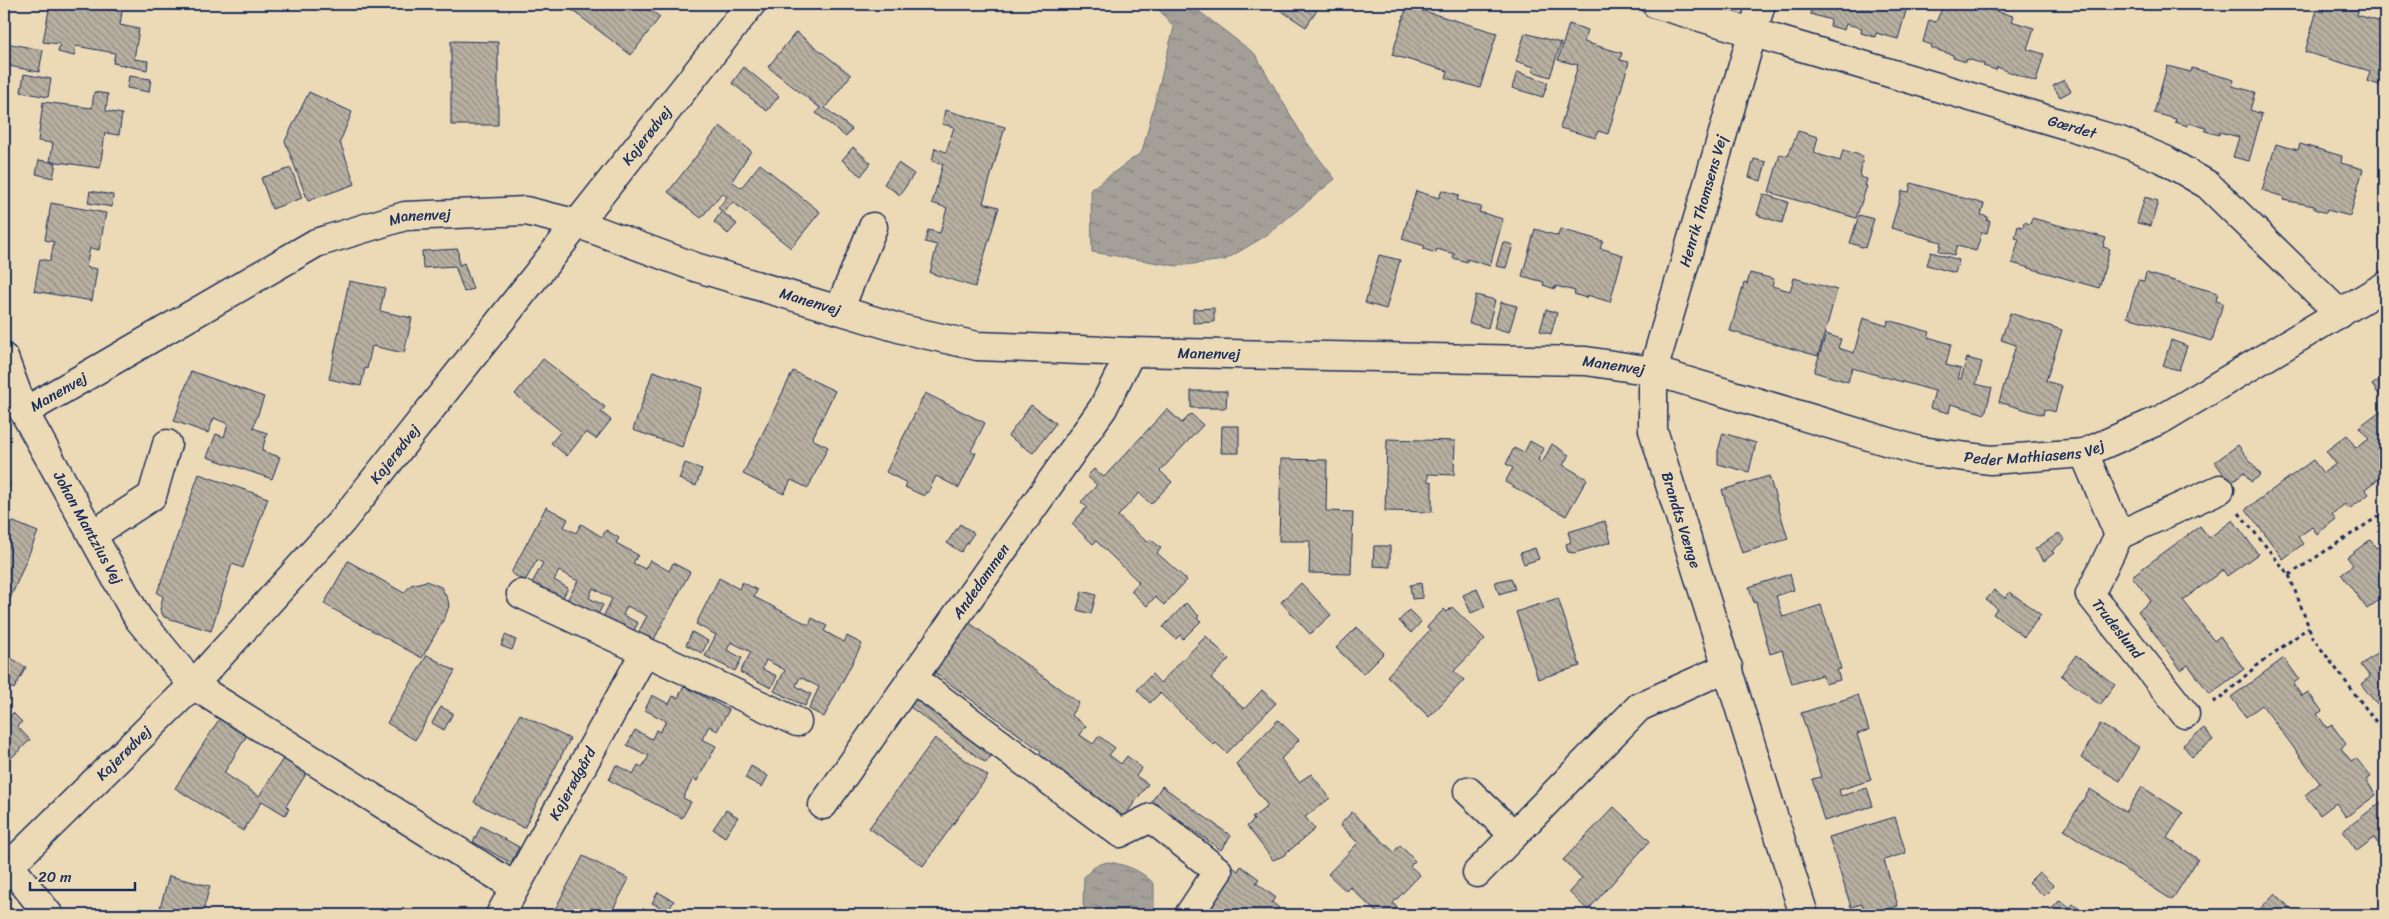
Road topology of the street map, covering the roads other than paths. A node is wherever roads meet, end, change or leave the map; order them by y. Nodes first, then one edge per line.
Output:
1 (751, 4) edge
2 (1656, 4) edge
3 (1761, 4) edge
4 (1753, 32) junction
5 (579, 224) junction
6 (873, 227) dead end
7 (2385, 286) edge
8 (839, 310) junction
9 (2340, 314) junction
10 (1131, 352) junction
11 (6, 369) edge
12 (1653, 371) junction
13 (24, 412) junction
14 (167, 444) dead end
15 (2084, 453) junction
16 (2220, 489) road end
17 (92, 535) junction
18 (2119, 535) junction
19 (521, 594) dead end
20 (645, 652) junction
21 (1728, 666) junction
22 (912, 678) junction
23 (193, 685) junction
24 (2185, 714) road end
25 (796, 722) dead end
26 (1468, 791) dead end
27 (822, 805) dead end
28 (1514, 835) junction
29 (6, 868) edge
30 (1476, 873) dead end
31 (515, 887) junction
32 (49, 915) edge
33 (500, 915) edge
34 (1189, 915) edge
35 (1804, 915) edge

1 - 5 street, Kajerødvej
2 - 4 street
3 - 4 street, Henrik Thomsens Vej
4 - 9 street, Gærdet
4 - 12 street, Henrik Thomsens Vej
5 - 8 street, Manenvej
5 - 13 street, Manenvej
5 - 23 street, Kajerødvej
6 - 8 street
7 - 9 street, Peder Mathiasens Vej
8 - 10 street, Manenvej
9 - 15 street, Peder Mathiasens Vej
10 - 12 street, Manenvej
10 - 22 street, Andedammen
11 - 13 street, Johan Mantzius Vej
12 - 15 street, Peder Mathiasens Vej
12 - 21 street, Brandts Vænge
13 - 17 street, Johan Mantzius Vej
14 - 17 street
15 - 18 street
16 - 18 street
17 - 23 street, Johan Mantzius Vej
18 - 24 street, Trudeslund
19 - 20 street
20 - 25 street
20 - 31 street, Kajerødgård
21 - 28 street
21 - 35 street, Brandts Vænge
22 - 27 street, Andedammen
22 - 34 street
23 - 29 street, Kajerødvej
23 - 31 street, Johan Mantzius Vej
26 - 28 street
28 - 30 street
29 - 32 street
31 - 33 street, Kajerødgård

